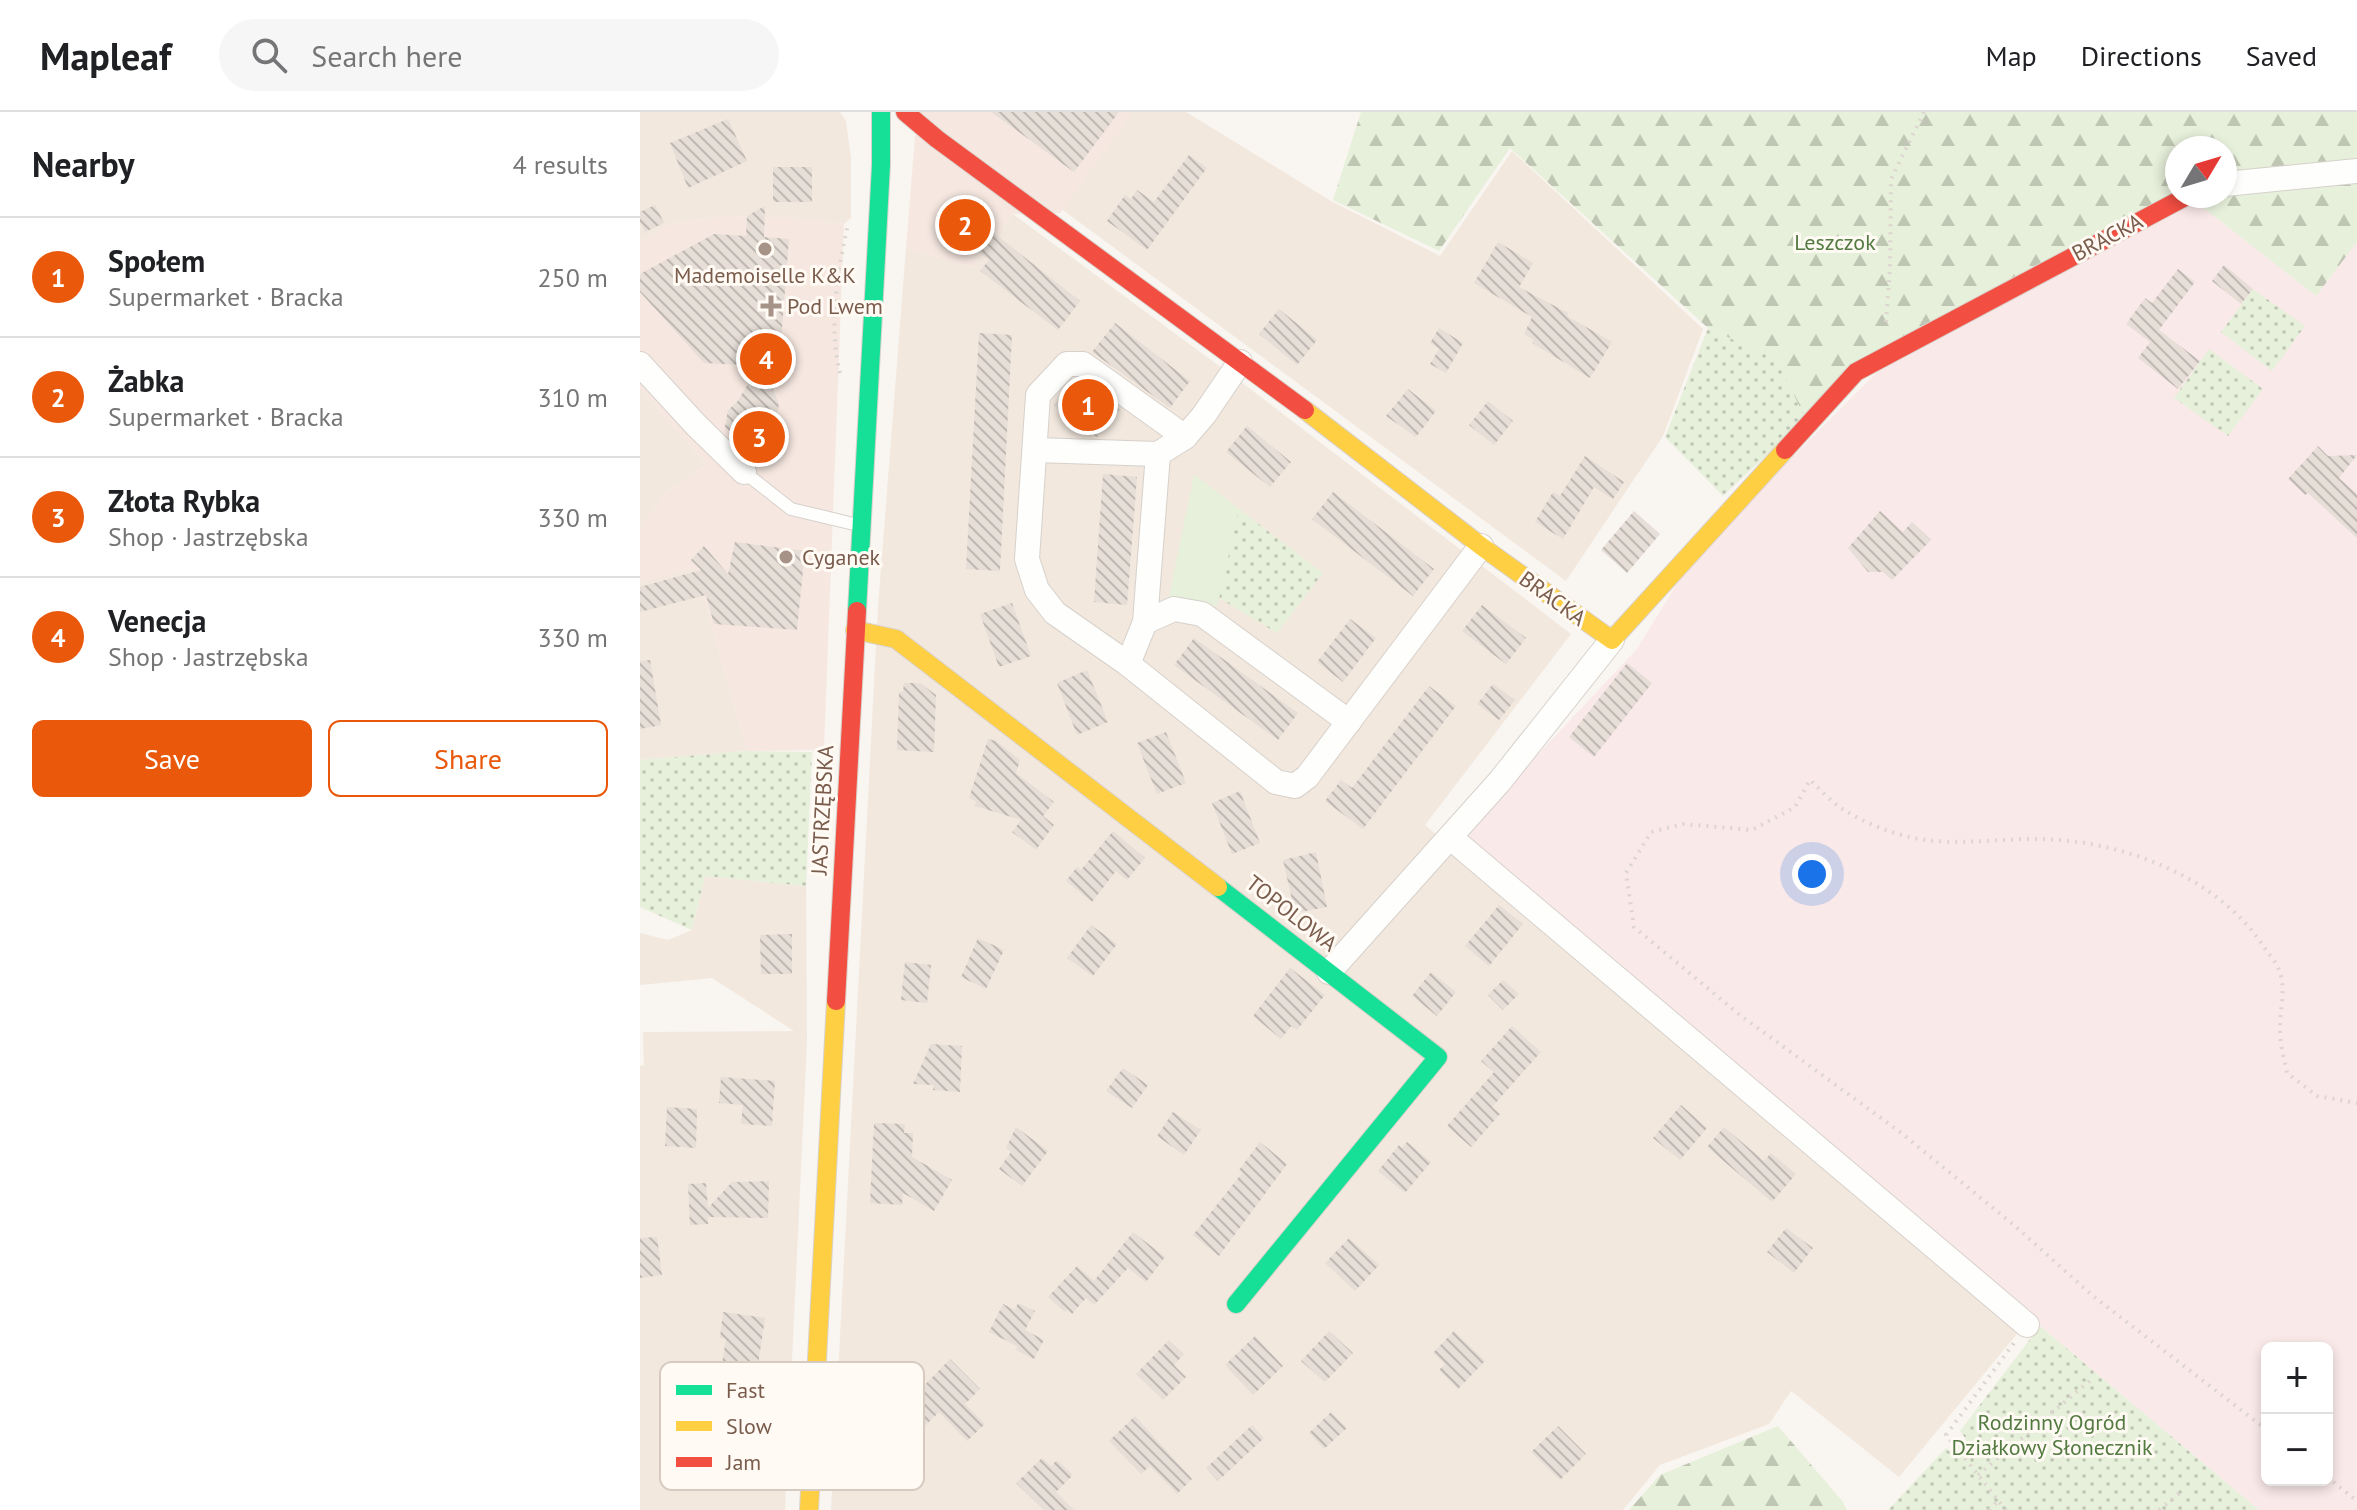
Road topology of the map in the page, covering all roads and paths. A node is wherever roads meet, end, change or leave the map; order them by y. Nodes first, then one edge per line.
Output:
1 (881, 112) edge
2 (905, 112) edge
3 (1924, 112) edge
4 (2357, 171) edge
5 (2237, 183) edge
6 (2165, 208) edge
7 (1883, 356) junction
8 (1240, 362) junction
9 (640, 364) edge
10 (1185, 437) junction
11 (1035, 450) junction
12 (1158, 454) junction
13 (744, 472) joint
14 (861, 526) junction
15 (1481, 546) junction
16 (1145, 622) junction
17 (855, 630) junction
18 (1612, 640) junction
19 (1128, 664) junction
20 (1349, 722) junction
21 (1451, 838) junction
22 (1329, 972) junction
23 (2357, 1103) edge
24 (1236, 1304) dead end
25 (2027, 1325) joint
26 (817, 1362) edge
27 (2092, 1379) dead end
28 (2261, 1425) edge
29 (1978, 1475) junction
30 (2333, 1482) edge
31 (810, 1490) edge
32 (2183, 1490) dead end
33 (1999, 1500) junction
34 (2357, 1501) edge
35 (809, 1510) edge
36 (1989, 1510) edge
37 (2006, 1510) edge
38 (2159, 1510) edge

1 - 14 street, JASTRZĘBSKA
2 - 8 street, BRACKA
3 - 7 path
4 - 5 street
6 - 7 street, BRACKA
7 - 18 street, BRACKA
8 - 10 street
8 - 15 street, BRACKA
9 - 13 street
10 - 11 street
10 - 12 street
11 - 12 street
11 - 19 street
12 - 16 street
13 - 14 lane
14 - 17 street, JASTRZĘBSKA
15 - 18 street, BRACKA
15 - 20 street
16 - 19 street
16 - 20 street
17 - 22 street, TOPOLOWA
17 - 26 street, JASTRZĘBSKA
18 - 21 street
19 - 20 street
21 - 22 street
21 - 25 street
22 - 24 street, TOPOLOWA
23 - 28 path
25 - 29 path
27 - 29 path
29 - 33 path
30 - 34 path
31 - 35 street, JASTRZĘBSKA
32 - 38 path
33 - 36 path
33 - 37 path

